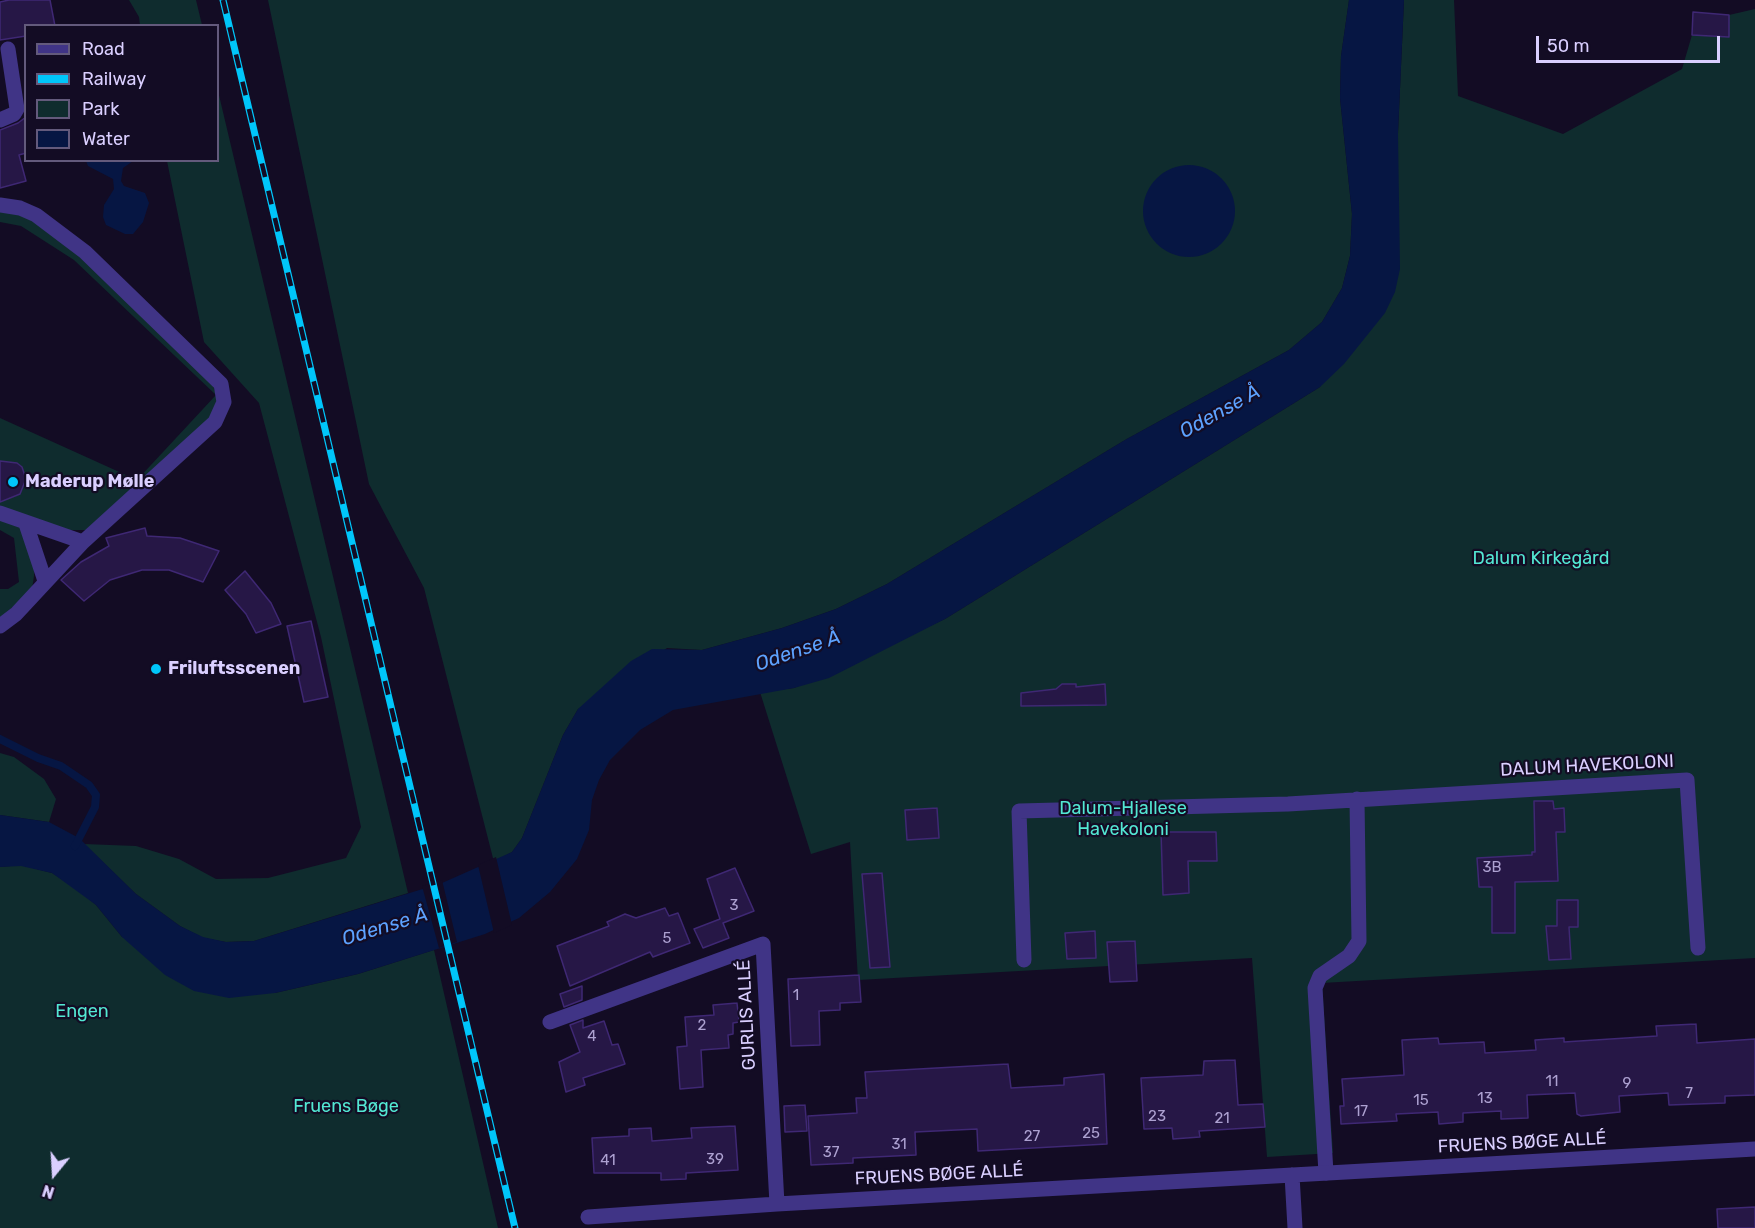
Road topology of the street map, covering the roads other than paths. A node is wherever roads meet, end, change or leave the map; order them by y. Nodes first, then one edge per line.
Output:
1 (8, 49) dead end
2 (0, 120) edge
3 (0, 205) edge
4 (0, 513) edge
5 (26, 524) junction
6 (83, 542) junction
7 (45, 581) junction
8 (0, 626) edge
9 (1357, 799) junction
10 (1698, 948) dead end
11 (1024, 960) dead end
12 (550, 1023) dead end
13 (1755, 1149) edge
14 (1326, 1173) junction
15 (1292, 1175) junction
16 (777, 1204) junction
17 (588, 1217) dead end
18 (1295, 1228) edge

1 - 2 street
3 - 6 street
4 - 5 street
5 - 6 street
5 - 7 street
6 - 7 street
7 - 8 street
9 - 10 street, DALUM HAVEKOLONI
9 - 11 street, DALUM HAVEKOLONI
9 - 14 street
12 - 16 street, GURLIS ALLÉ
13 - 14 street, FRUENS BØGE ALLÉ
14 - 15 street, FRUENS BØGE ALLÉ
15 - 16 street, FRUENS BØGE ALLÉ
15 - 18 street
16 - 17 street, FRUENS BØGE ALLÉ

